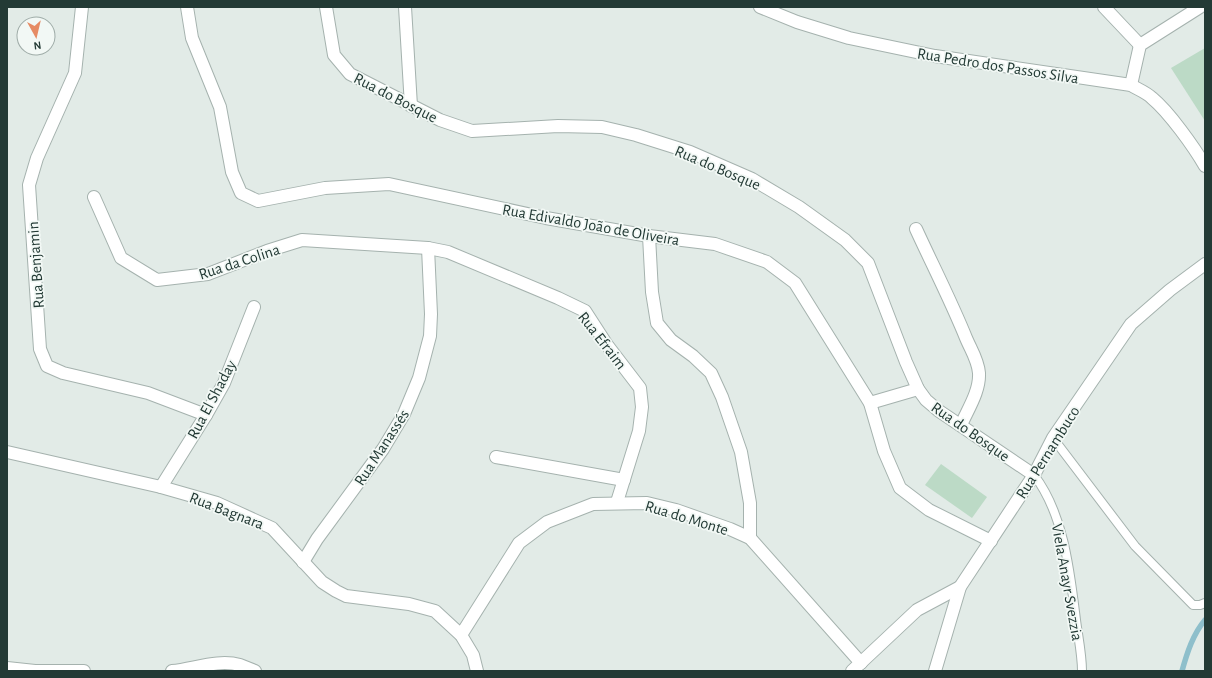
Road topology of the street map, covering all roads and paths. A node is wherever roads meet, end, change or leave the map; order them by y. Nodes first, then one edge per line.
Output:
1 (82, 7) edge
2 (187, 7) edge
3 (326, 7) edge
4 (405, 7) edge
5 (760, 7) edge
6 (1104, 7) edge
7 (1200, 7) edge
8 (1140, 45) junction
9 (1130, 84) junction
10 (411, 106) junction
11 (1205, 166) edge
12 (94, 197) dead end
13 (916, 230) dead end
14 (649, 236) junction
15 (428, 248) junction
16 (1205, 264) edge
17 (254, 307) dead end
18 (918, 389) junction
19 (870, 403) junction
20 (206, 415) junction
21 (961, 425) junction
22 (1054, 438) junction
23 (7, 452) edge
24 (496, 457) dead end
25 (1034, 475) junction
26 (624, 480) junction
27 (161, 487) junction
28 (617, 502) junction
29 (750, 538) junction
30 (991, 541) junction
31 (303, 562) junction
32 (960, 587) junction
33 (1205, 603) edge
34 (461, 635) junction
35 (856, 667) edge
36 (7, 668) edge
37 (84, 671) edge
38 (172, 671) edge
39 (255, 671) edge
40 (477, 671) edge
41 (935, 671) edge
42 (1082, 671) edge

1 - 20 street, Rua Benjamin
2 - 14 street, Rua Edivaldo João de Oliveira
3 - 10 street, Rua do Bosque
4 - 10 street
5 - 9 street, Rua Pedro dos Passos Silva
6 - 8 street
7 - 8 street
8 - 9 street
9 - 11 street, Rua Pedro dos Passos Silva
10 - 18 street, Rua do Bosque
12 - 15 street, Rua da Colina
13 - 21 street
14 - 19 street, Rua Edivaldo João de Oliveira
14 - 29 street
15 - 26 street, Rua Efraim
15 - 31 street, Rua Manassés
16 - 22 street, Rua Pernambuco
17 - 20 street, Rua El Shaday
18 - 19 street
18 - 21 street, Rua do Bosque
19 - 30 street, Rua Edivaldo João de Oliveira
20 - 27 street, Rua El Shaday
21 - 25 street, Rua do Bosque
22 - 25 street, Rua Pernambuco
22 - 33 lane
23 - 27 street, Rua Bagnara
24 - 26 street
25 - 30 street, Rua Pernambuco
25 - 42 lane, Viela Anayr Svezzia
26 - 28 street, Rua Efraim
27 - 31 street, Rua Bagnara
28 - 29 street, Rua do Monte
28 - 34 street, Rua do Monte
29 - 35 street, Rua do Monte
30 - 32 street, Rua Pernambuco
31 - 34 street, Rua Bagnara
32 - 35 street
32 - 41 street, Rua Pernambuco
34 - 40 street
36 - 37 street
38 - 39 street

